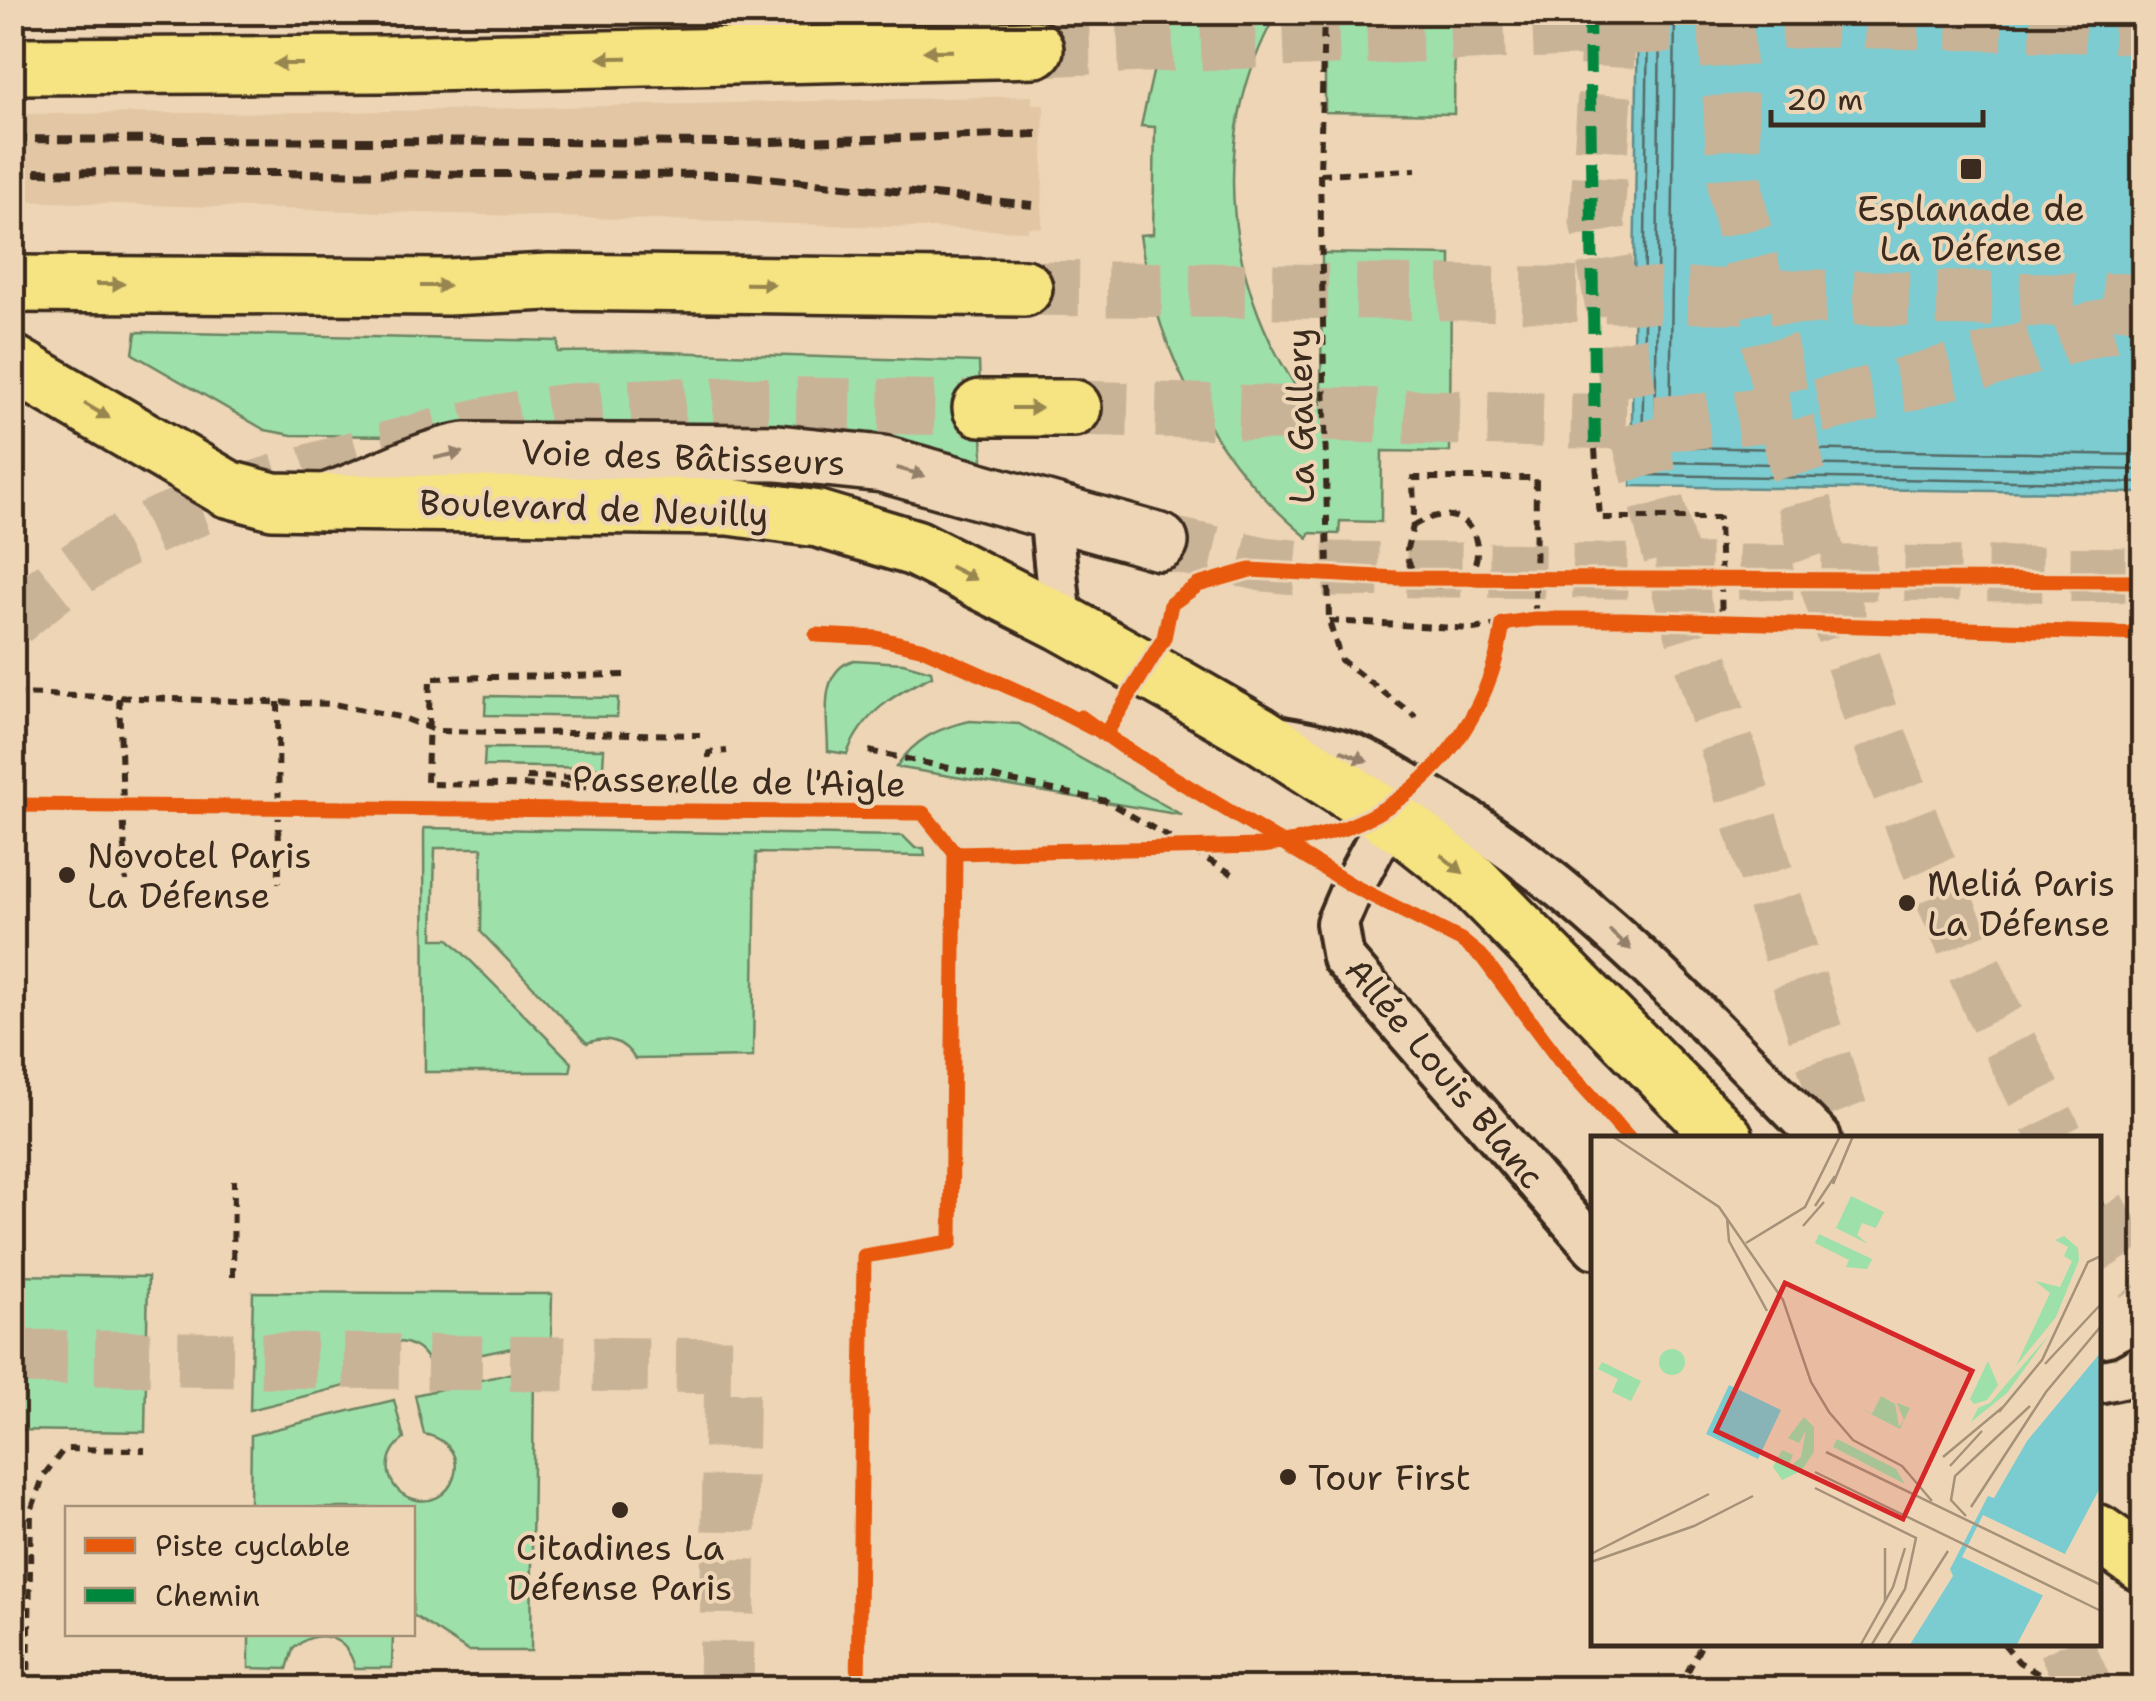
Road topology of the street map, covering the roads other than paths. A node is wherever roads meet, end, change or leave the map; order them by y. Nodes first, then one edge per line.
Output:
1 (1035, 48) tunnel mouth
2 (12, 66) edge
3 (12, 284) edge
4 (1024, 288) tunnel mouth
5 (12, 363) edge
6 (981, 408) tunnel mouth
7 (1073, 408) tunnel mouth
8 (325, 502) junction
9 (1050, 512) junction
10 (1160, 542) tunnel mouth
11 (1061, 622) junction
12 (1259, 734) junction
13 (1390, 817) junction
14 (1723, 1136) edge
15 (1818, 1136) edge
16 (1591, 1244) edge
17 (2144, 1364) edge
18 (2101, 1381) edge
19 (2101, 1535) edge
20 (2144, 1565) edge

1 -> 2 main road
3 -> 4 main road
5 -> 8 main road, Boulevard de Neuilly
6 -> 7 main road
8 -> 9 street, Voie des Bâtisseurs
8 -> 11 main road, Boulevard de Neuilly
9 - 10 street, Voie des Bâtisseurs
9 - 11 lane
11 - 12 main road, Boulevard de Neuilly
12 - 13 main road, Boulevard de Neuilly
12 -> 15 lane
13 -> 14 main road, Boulevard de Neuilly
13 - 16 lane, Allée Louis Blanc
17 - 18 lane
19 - 20 main road

